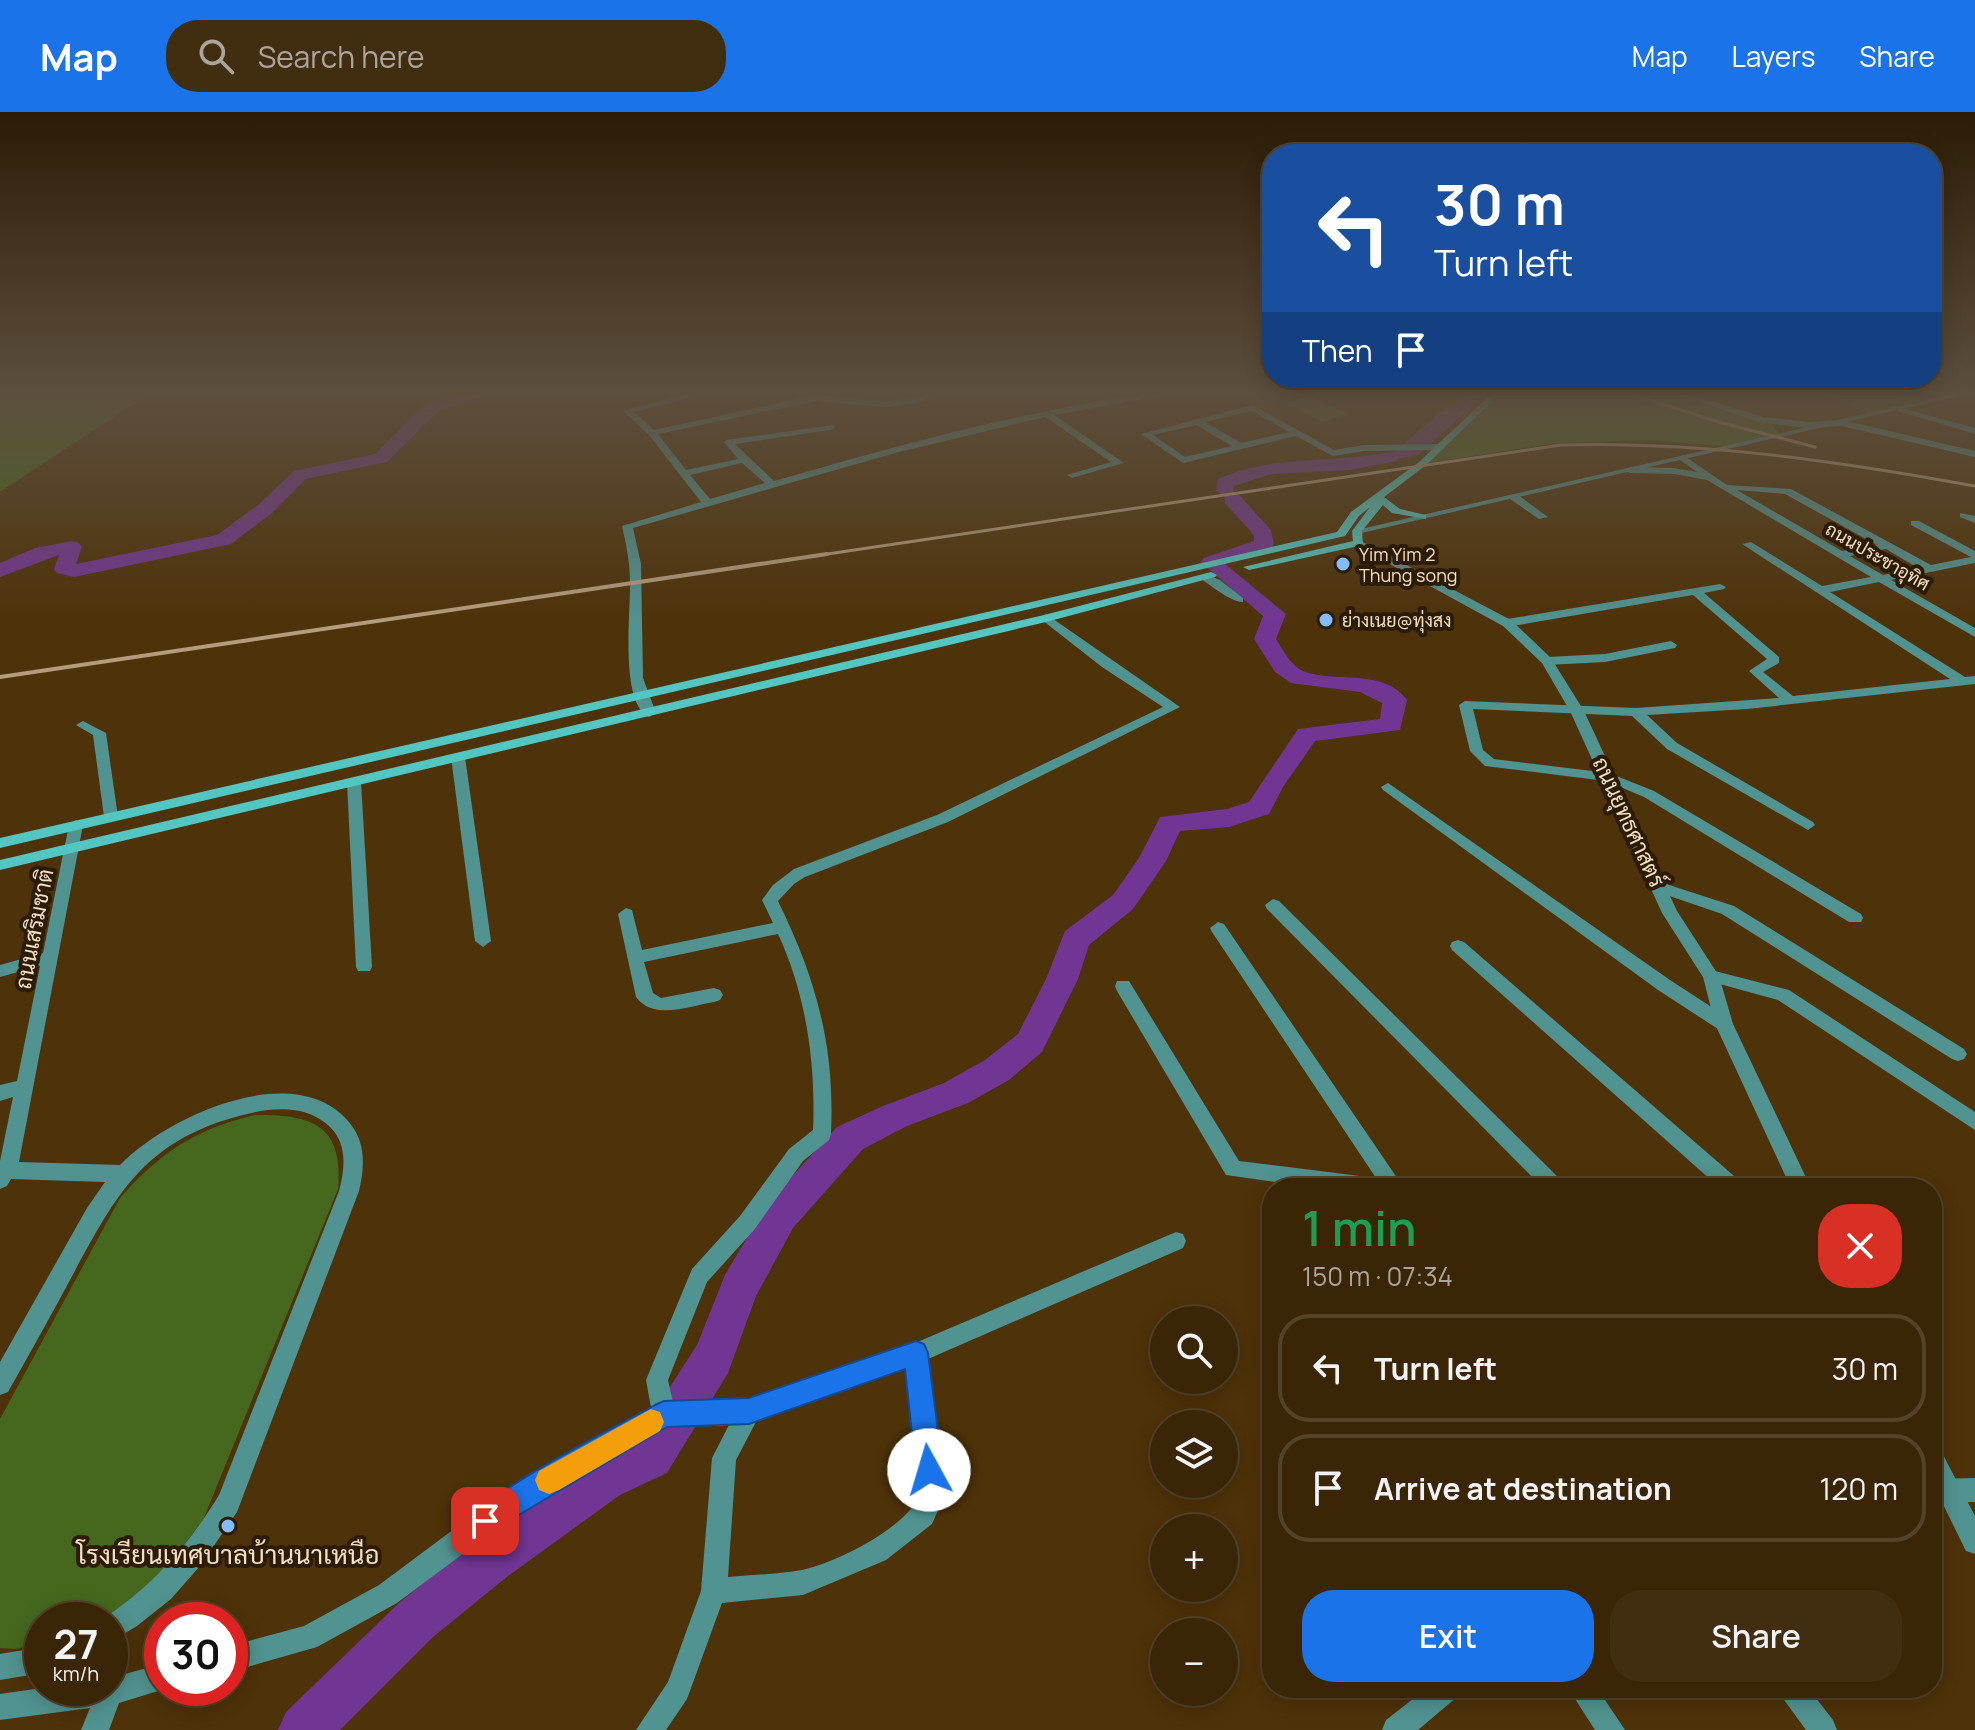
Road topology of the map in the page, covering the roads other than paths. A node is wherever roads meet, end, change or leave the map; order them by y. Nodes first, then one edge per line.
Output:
1 (680, 471) edge
2 (698, 471) edge
3 (756, 471) edge
4 (829, 471) edge
5 (1090, 471) edge
6 (1412, 471) edge
7 (1628, 471) edge
8 (1652, 471) edge
9 (1700, 471) edge
10 (683, 474) junction
11 (1072, 475) dead end
12 (1712, 479) junction
13 (774, 486) junction
14 (1724, 487) junction
15 (1384, 497) junction
16 (1514, 497) junction
17 (708, 504) junction
18 (1422, 517) junction
19 (1543, 517) dead end
20 (1351, 519) junction
21 (1915, 523) dead end
22 (1341, 534) junction
23 (1358, 537) junction
24 (1309, 542) junction
25 (1747, 544) dead end
26 (1887, 546) junction
27 (1838, 555) junction
28 (1975, 557) edge
29 (1259, 559) junction
30 (1929, 569) junction
31 (1207, 573) junction
32 (1882, 579) junction
33 (1720, 587) dead end
34 (1821, 590) junction
35 (1695, 591) junction
36 (1239, 600) dead end
37 (1046, 618) junction
38 (1507, 623) junction
39 (1973, 630) edge
40 (1671, 645) dead end
41 (1547, 661) junction
42 (1970, 681) edge
43 (640, 697) junction
44 (1790, 700) junction
45 (1577, 711) junction
46 (1636, 712) junction
47 (649, 713) junction
48 (83, 725) dead end
49 (458, 757) junction
50 (1609, 777) junction
51 (354, 782) junction
52 (1388, 787) dead end
53 (111, 817) junction
54 (76, 825) junction
55 (1808, 825) dead end
56 (0, 843) edge
57 (71, 850) junction
58 (0, 865) edge
59 (1660, 887) junction
60 (1273, 905) dead end
61 (626, 914) dead end
62 (1855, 918) dead end
63 (782, 927) junction
64 (1218, 928) dead end
65 (483, 941) dead end
66 (1458, 946) dead end
67 (51, 957) junction
68 (635, 958) junction
69 (364, 967) dead end
70 (0, 971) edge
71 (1711, 976) junction
72 (1123, 986) dead end
73 (714, 995) dead end
74 (1724, 1024) junction
75 (1958, 1054) dead end
76 (25, 1086) junction
77 (0, 1093) edge
78 (1975, 1122) edge
79 (125, 1174) junction
80 (3, 1175) edge
81 (1308, 1178) edge
82 (1385, 1178) edge
83 (1546, 1178) edge
84 (1723, 1178) edge
85 (1796, 1178) edge
86 (1176, 1241) dead end
87 (916, 1353) junction
88 (0, 1384) edge
89 (749, 1411) junction
90 (665, 1414) junction
91 (1975, 1490) edge
92 (1942, 1491) edge
93 (1942, 1494) edge
94 (1975, 1542) edge
95 (714, 1591) junction
96 (128, 1614) edge
97 (248, 1654) edge
98 (24, 1663) edge
99 (0, 1667) edge
100 (1436, 1698) edge
101 (1588, 1698) edge
102 (1799, 1698) edge
103 (24, 1704) edge
104 (104, 1706) edge
105 (0, 1707) edge
106 (95, 1730) edge
107 (650, 1730) edge
108 (1396, 1730) edge
109 (1611, 1730) edge
110 (1823, 1730) edge

1 - 10 street
2 - 10 street
3 - 13 street
4 - 13 street
5 - 11 street
6 - 15 main road
7 - 16 street
8 - 12 street
9 - 12 street, ถนนประชาอุทิศ
10 - 17 street
12 - 14 street, ถนนประชาอุทิศ
13 - 17 street
14 - 26 street
14 - 27 street, ถนนประชาอุทิศ
15 - 18 main road
15 - 20 main road
15 - 23 main road
16 - 18 street
16 - 19 street
17 - 43 street
18 - 23 street
20 - 22 main road
20 - 24 main road
21 - 28 street
22 - 23 street
22 - 24 main road
23 - 29 main road
23 - 38 street, ถนนยุทธศาสตร์
24 - 29 main road
25 - 34 street
26 - 27 street
26 - 30 street
27 - 32 street, ถนนประชาอุทิศ
28 - 30 street
29 - 31 main road
30 - 32 street
31 - 36 street
31 - 37 main road
31 - 43 main road
32 - 34 street
32 - 39 street, ถนนประชาอุทิศ
33 - 35 street
34 - 42 street
35 - 38 street
35 - 44 street
37 - 47 main road
37 - 63 street
38 - 41 street, ถนนยุทธศาสตร์
40 - 41 street
41 - 45 street, ถนนยุทธศาสตร์
42 - 44 street
43 - 47 street
43 - 53 main road
44 - 46 street
45 - 46 street
45 - 50 street, ถนนยุทธศาสตร์
45 - 50 street
46 - 55 street
47 - 49 main road
48 - 53 street
49 - 51 main road
49 - 65 street
50 - 59 street, ถนนยุทธศาสตร์
50 - 62 street
51 - 57 main road
51 - 69 street
52 - 74 street
53 - 54 main road
54 - 56 main road
54 - 57 street, ถนนเสริมชาติ
57 - 58 main road
57 - 67 street, ถนนเสริมชาติ
59 - 71 street, ถนนยุทธศาสตร์
59 - 75 street
60 - 83 street
61 - 68 street
63 - 68 street
63 - 90 street
64 - 82 street
66 - 84 street
67 - 70 street
67 - 76 street, ถนนเสริมชาติ
68 - 73 street
71 - 74 street, ถนนยุทธศาสตร์
71 - 78 street
72 - 81 street
74 - 85 street, ถนนยุทธศาสตร์
76 - 77 street
76 - 80 street, ถนนเสริมชาติ
79 - 80 street
79 - 88 street
79 - 96 street
86 - 87 street
87 - 89 street
87 - 95 street
89 - 90 street
89 - 95 street
90 - 97 street
91 - 92 street
93 - 94 street
95 - 107 street
98 - 99 street
100 - 108 street
101 - 109 street
102 - 110 street
103 - 105 street
104 - 106 street

